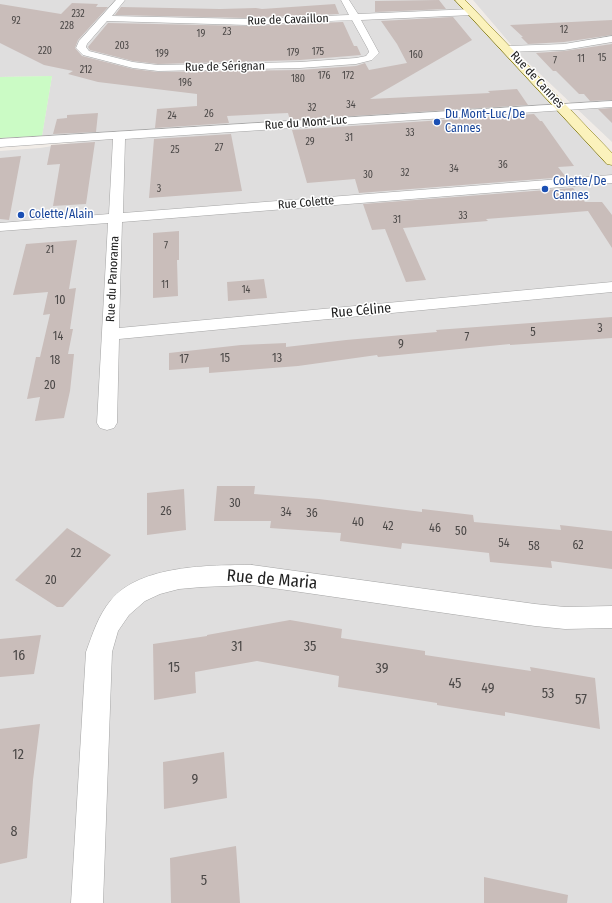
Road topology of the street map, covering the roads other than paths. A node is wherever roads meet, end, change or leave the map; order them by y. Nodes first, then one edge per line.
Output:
1 (121, 0) edge
2 (345, 0) edge
3 (460, 0) edge
4 (472, 12) junction
5 (356, 17) junction
6 (105, 18) junction
7 (612, 39) edge
8 (508, 49) junction
9 (612, 104) edge
10 (562, 107) junction
11 (119, 135) junction
12 (0, 143) edge
13 (612, 161) edge
14 (612, 179) edge
15 (116, 219) junction
16 (0, 227) edge
17 (612, 287) edge
18 (110, 334) junction
19 (107, 423) dead end
20 (612, 617) edge
21 (87, 903) edge

1 - 6 street, Rue de Sérignan
2 - 5 street, Rue de Sérignan
3 - 4 street, Rue de Cannes
4 - 5 street, Rue de Cavaillon
4 - 8 street, Rue de Cannes
5 - 6 street, Rue de Cavaillon
5 - 6 street, Rue de Sérignan
7 - 8 street
8 - 10 street, Rue de Cannes
9 - 10 street, Rue du Mont-Luc
10 - 11 street, Rue du Mont-Luc
10 - 13 street, Rue de Cannes
11 - 12 street, Rue du Mont-Luc
11 - 15 street, Rue du Panorama
14 - 15 street, Rue Colette
15 - 16 street, Rue Colette
15 - 18 street, Rue du Panorama
17 - 18 street, Rue Céline
18 - 19 street, Rue du Panorama
20 - 21 street, Rue de Maria

